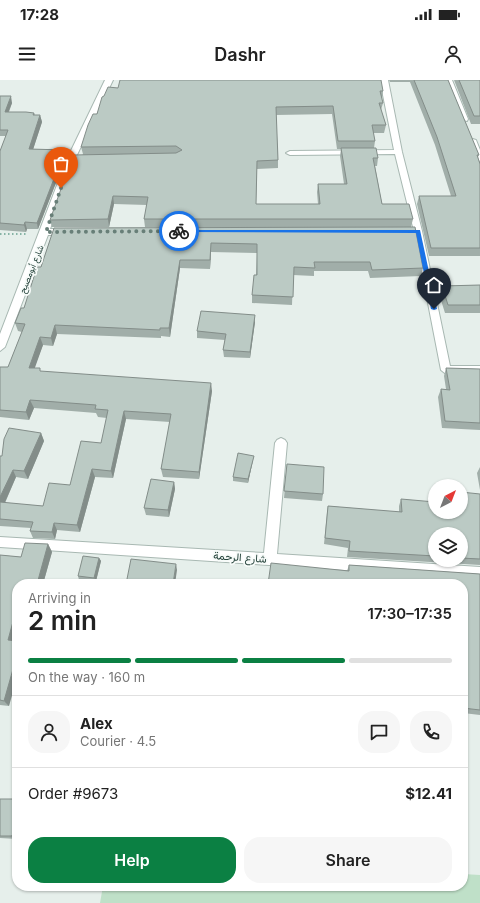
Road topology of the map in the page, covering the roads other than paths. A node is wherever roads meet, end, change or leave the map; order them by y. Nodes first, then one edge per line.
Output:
1 (109, 80) edge
2 (384, 80) edge
3 (448, 80) edge
4 (398, 152) junction
5 (290, 153) dead end
6 (480, 159) edge
7 (46, 232) junction
8 (77, 232) edge
9 (0, 348) edge
10 (480, 370) edge
11 (281, 442) dead end
12 (0, 542) edge
13 (270, 559) junction
14 (480, 573) edge

1 - 7 street, شارع أبومصبح
2 - 4 street
3 - 6 street
4 - 5 street
4 - 10 street
7 - 8 street
7 - 9 street, شارع أبومصبح
11 - 13 street
12 - 13 street, شارع الرحمة
13 - 14 street, شارع الرحمة

